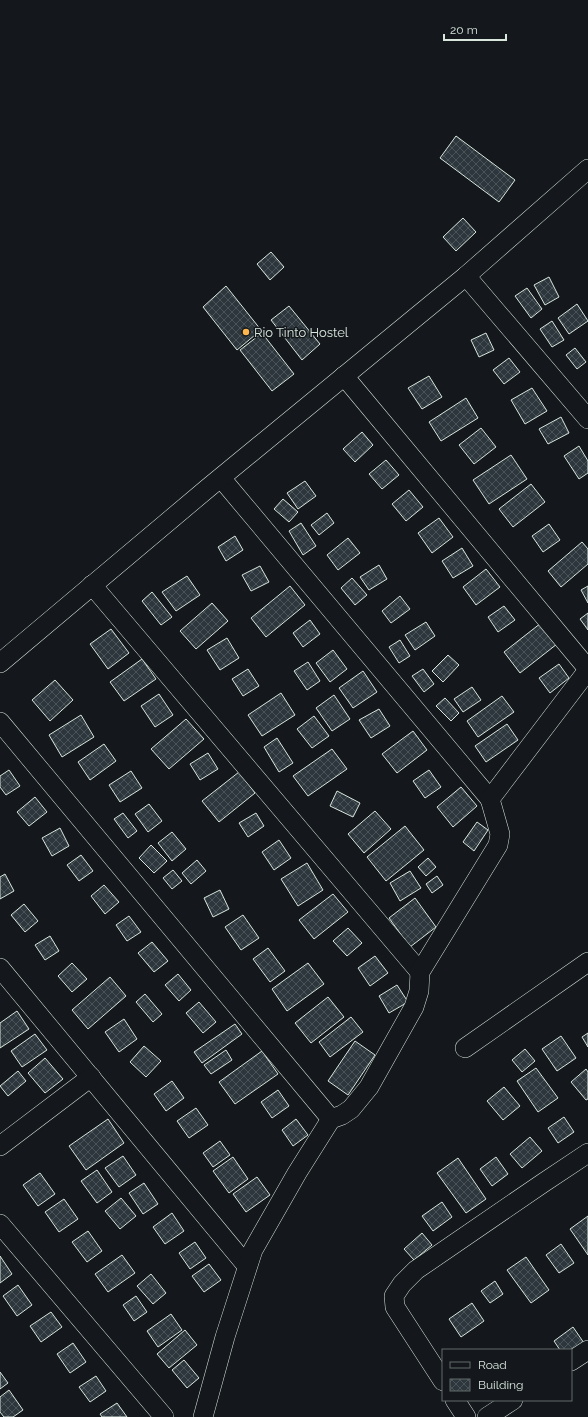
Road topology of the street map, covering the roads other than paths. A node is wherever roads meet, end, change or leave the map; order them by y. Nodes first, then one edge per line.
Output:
1 (587, 172) edge
2 (466, 276) junction
3 (344, 376) junction
4 (588, 418) edge
5 (221, 478) junction
6 (92, 585) junction
7 (0, 663) edge
8 (588, 670) edge
9 (0, 722) edge
10 (490, 799) junction
11 (588, 962) edge
12 (0, 968) edge
13 (420, 972) junction
14 (465, 1048) dead end
15 (91, 1077) junction
16 (331, 1119) junction
17 (0, 1146) edge
18 (588, 1153) edge
19 (0, 1224) edge
20 (247, 1266) junction
21 (588, 1350) edge
22 (572, 1360) edge
23 (442, 1379) edge
24 (456, 1401) edge
25 (511, 1401) edge
26 (164, 1417) edge
27 (203, 1417) edge
28 (466, 1417) edge
29 (487, 1417) edge

1 - 2 street
2 - 3 street
2 - 4 street
3 - 5 street
3 - 8 street
5 - 6 street
5 - 10 street
6 - 7 street
6 - 13 street
8 - 10 street
9 - 16 street
10 - 13 street
11 - 14 street
12 - 15 street
13 - 16 street
15 - 17 street
15 - 20 street
16 - 20 street
18 - 23 street
19 - 26 street
20 - 27 street
21 - 22 street
24 - 28 street
25 - 29 street

